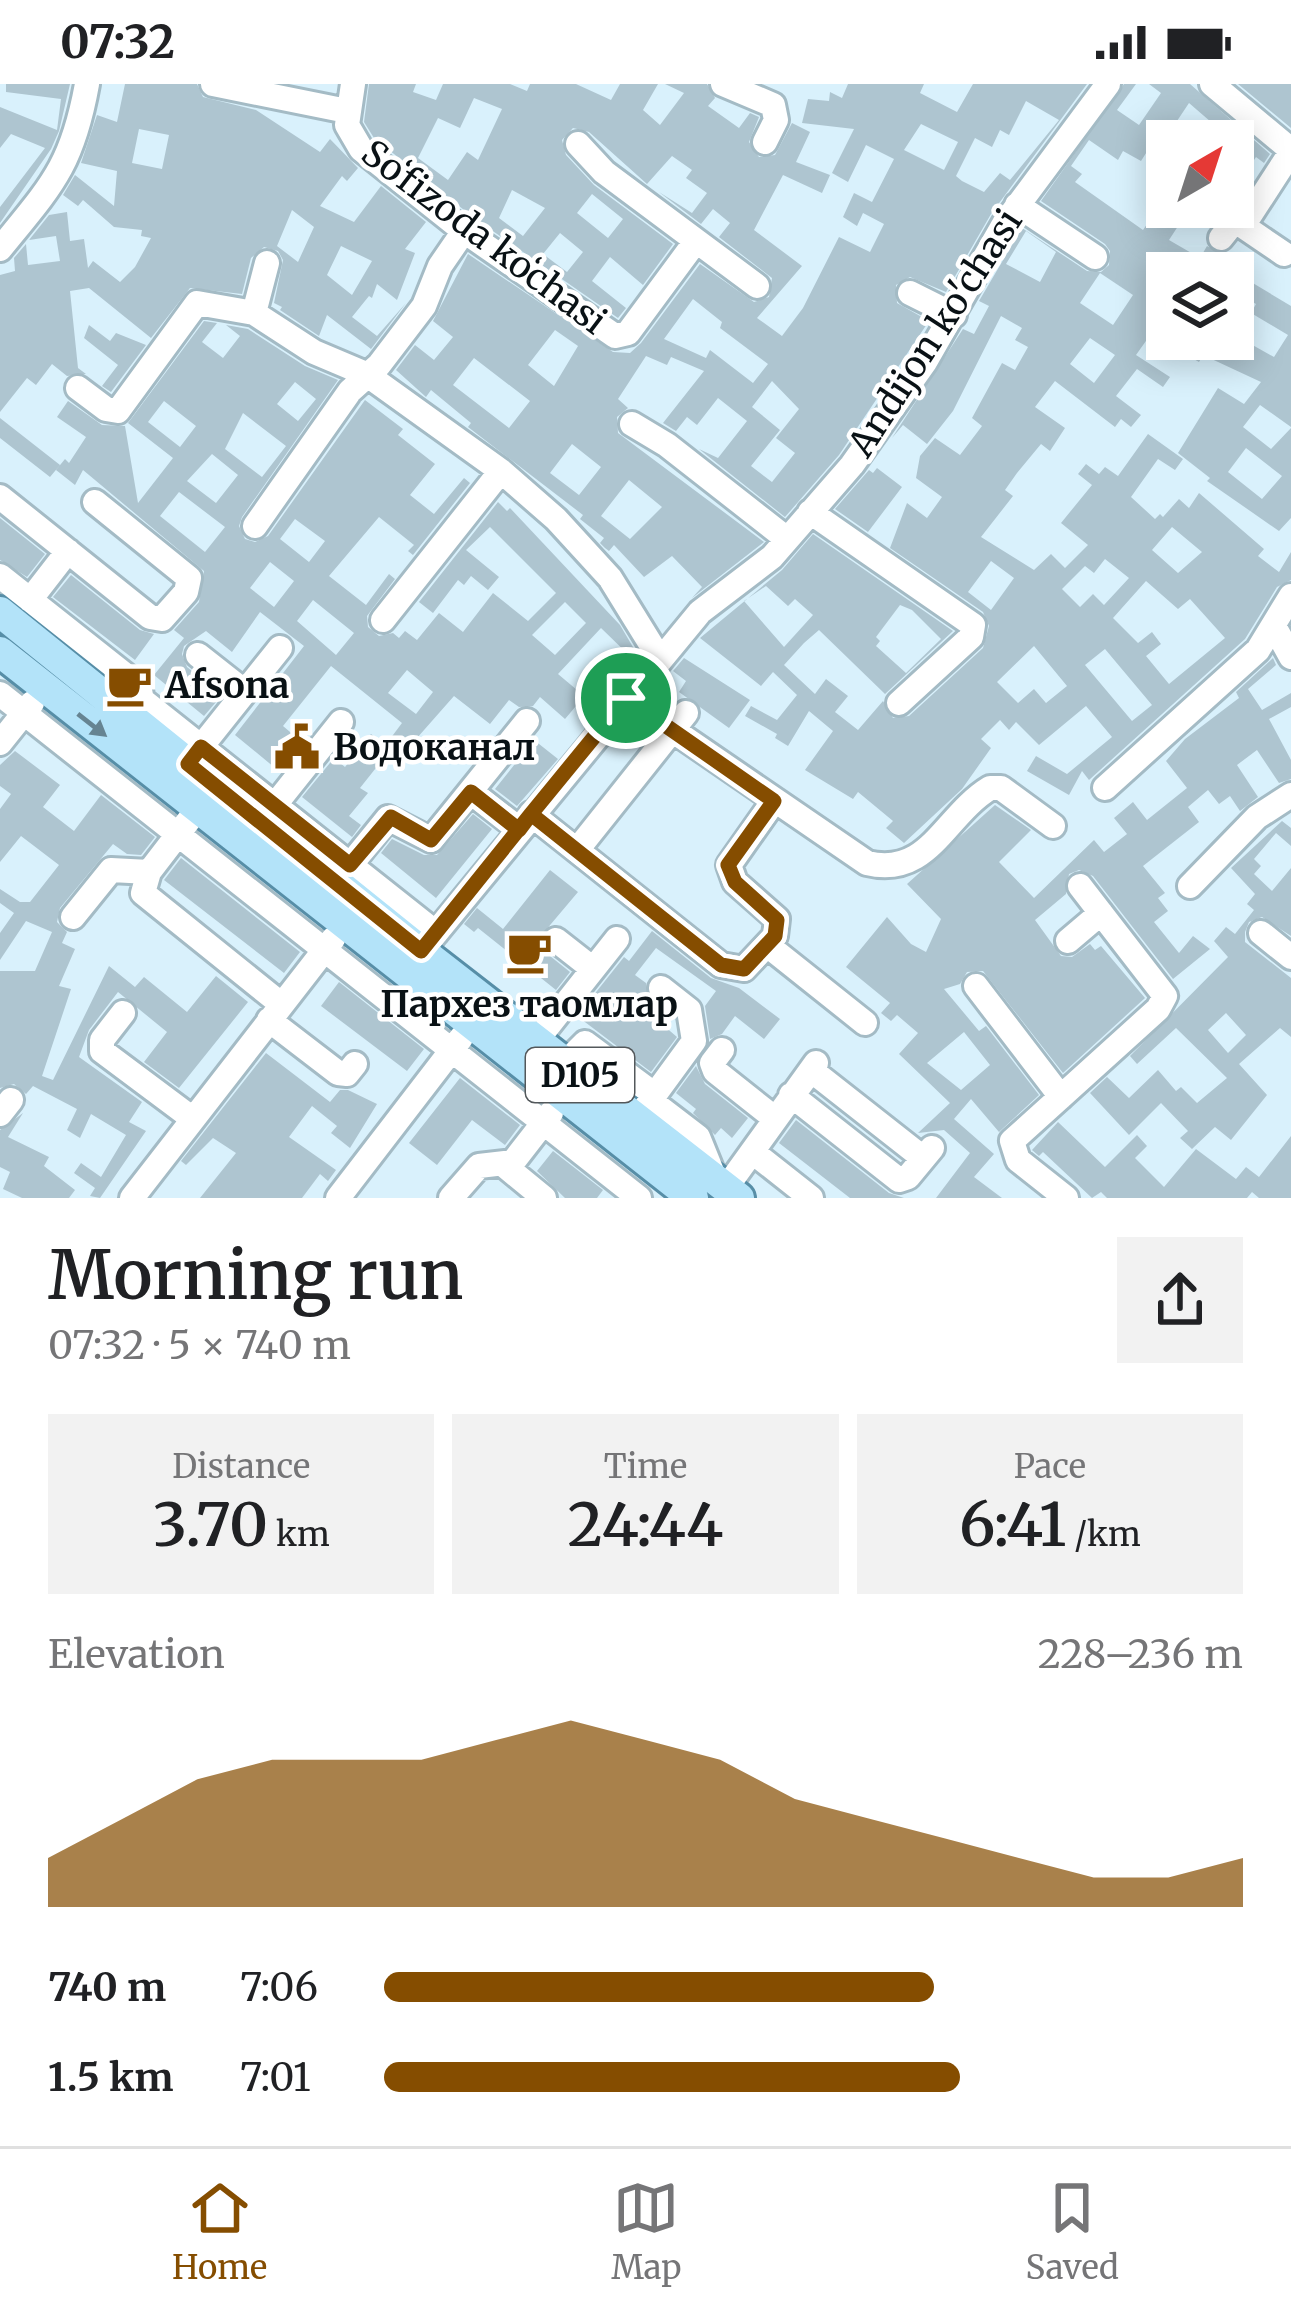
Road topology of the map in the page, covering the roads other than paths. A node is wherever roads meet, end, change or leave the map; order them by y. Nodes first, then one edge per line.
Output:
1 (87, 84) edge
2 (213, 84) edge
3 (353, 84) edge
4 (723, 84) edge
5 (1108, 84) edge
6 (1212, 84) edge
7 (347, 111) junction
8 (765, 142) dead end
9 (578, 144) dead end
10 (1291, 151) edge
11 (1017, 205) junction
12 (464, 231) junction
13 (696, 241) junction
14 (0, 249) edge
15 (1284, 254) dead end
16 (1095, 257) dead end
17 (267, 263) dead end
18 (757, 286) dead end
19 (910, 292) dead end
20 (254, 313) junction
21 (953, 315) junction
22 (366, 374) junction
23 (78, 388) dead end
24 (632, 424) dead end
25 (501, 471) junction
26 (0, 497) edge
27 (95, 502) dead end
28 (810, 512) junction
29 (254, 526) dead end
30 (788, 538) junction
31 (68, 551) junction
32 (0, 576) edge
33 (1291, 596) edge
34 (30, 600) junction
35 (0, 612) edge
36 (382, 620) dead end
37 (1274, 626) junction
38 (280, 648) dead end
39 (0, 652) edge
40 (198, 655) dead end
41 (1291, 657) edge
42 (660, 658) junction
43 (45, 688) junction
44 (245, 692) junction
45 (0, 694) edge
46 (626, 698) junction
47 (899, 703) dead end
48 (24, 713) junction
49 (527, 721) dead end
50 (341, 722) dead end
51 (679, 722) junction
52 (0, 743) edge
53 (195, 755) junction
54 (1105, 788) dead end
55 (471, 792) junction
56 (1291, 795) edge
57 (774, 801) junction
58 (268, 814) junction
59 (189, 820) junction
60 (525, 822) junction
61 (1053, 826) dead end
62 (577, 850) junction
63 (149, 872) junction
64 (343, 874) junction
65 (1080, 886) dead end
66 (1190, 886) dead end
67 (1101, 913) junction
68 (74, 917) dead end
69 (1261, 933) dead end
70 (334, 937) junction
71 (617, 939) dead end
72 (556, 940) dead end
73 (1068, 941) dead end
74 (428, 942) junction
75 (767, 945) junction
76 (1291, 957) edge
77 (593, 970) junction
78 (976, 986) dead end
79 (661, 988) dead end
80 (275, 1012) junction
81 (123, 1013) dead end
82 (866, 1023) dead end
83 (471, 1026) junction
84 (536, 1040) junction
85 (722, 1050) dead end
86 (355, 1064) dead end
87 (791, 1095) junction
88 (1060, 1096) junction
89 (564, 1097) junction
90 (648, 1105) junction
91 (773, 1117) junction
92 (193, 1119) junction
93 (543, 1123) junction
94 (754, 1153) junction
95 (644, 1159) junction
96 (505, 1166) junction
97 (718, 1191) edge
98 (626, 1194) edge
99 (133, 1198) edge
100 (338, 1198) edge
101 (451, 1198) edge
102 (544, 1198) edge
103 (811, 1198) edge
104 (1066, 1198) edge

1 - 14 street
2 - 7 street
3 - 7 street, Soʻfizoda koʻchasi
4 - 8 street
5 - 11 street, Andijon ko'chasi
6 - 10 street
7 - 12 street, Soʻfizoda koʻchasi
9 - 13 street
10 - 15 street
11 - 16 street
11 - 21 street, Andijon ko'chasi
12 - 13 street, Soʻfizoda koʻchasi
12 - 22 street
13 - 18 street
17 - 20 street
19 - 21 street
20 - 22 street
20 - 23 street
21 - 28 street, Andijon ko'chasi
22 - 25 street
22 - 29 street
24 - 30 street
25 - 36 street
25 - 42 street
26 - 31 street
27 - 31 street
28 - 30 street, Andijon ko'chasi
28 - 47 street
30 - 42 street, Andijon ko'chasi
31 - 34 street
32 - 34 street
33 - 37 street
34 - 53 street
35 - 53 main road, D105
37 - 41 street
37 - 54 street
38 - 44 street
39 - 43 main road, D105
40 - 44 street
42 - 46 street, Andijon ko'chasi
43 - 48 street
43 -> 59 main road, D105
44 - 53 street
45 - 48 street
46 - 51 street
46 - 60 street, Andijon ko'chasi
48 - 52 street
48 - 59 street
49 - 55 street
50 - 58 street
51 - 57 street
51 - 62 street
53 - 58 main road, D105
55 - 60 street
55 - 64 street
56 - 66 street
57 - 61 street
57 - 75 street
58 - 64 main road, D105
59 - 63 street
59 - 70 main road, D105
60 - 62 street
60 - 74 street, Andijon ko'chasi
62 - 75 street
63 - 68 street
63 - 80 street
64 - 74 main road, D105
65 - 67 street
67 - 73 street
67 - 88 street
69 - 76 street
70 - 80 street
70 - 83 main road, D105
71 - 77 street
72 - 77 street
74 - 83 main road, D105
75 - 82 street
77 - 84 street
78 - 88 street
79 - 90 street
80 - 86 street
80 - 92 street
81 - 92 street
83 - 84 main road, D105
83 - 89 main road, D105
83 - 93 street
83 - 100 street
84 - 90 main road, D105
85 - 91 street
87 - 87 street
87 - 91 street
88 - 104 street
89 - 93 street
89 - 95 main road, D105
90 - 97 main road, D105
91 - 94 street
92 - 99 street
93 - 96 street
93 - 98 street
94 - 97 street
94 - 103 street
95 - 97 main road, D105
95 - 98 street
96 - 101 street
96 - 102 street

